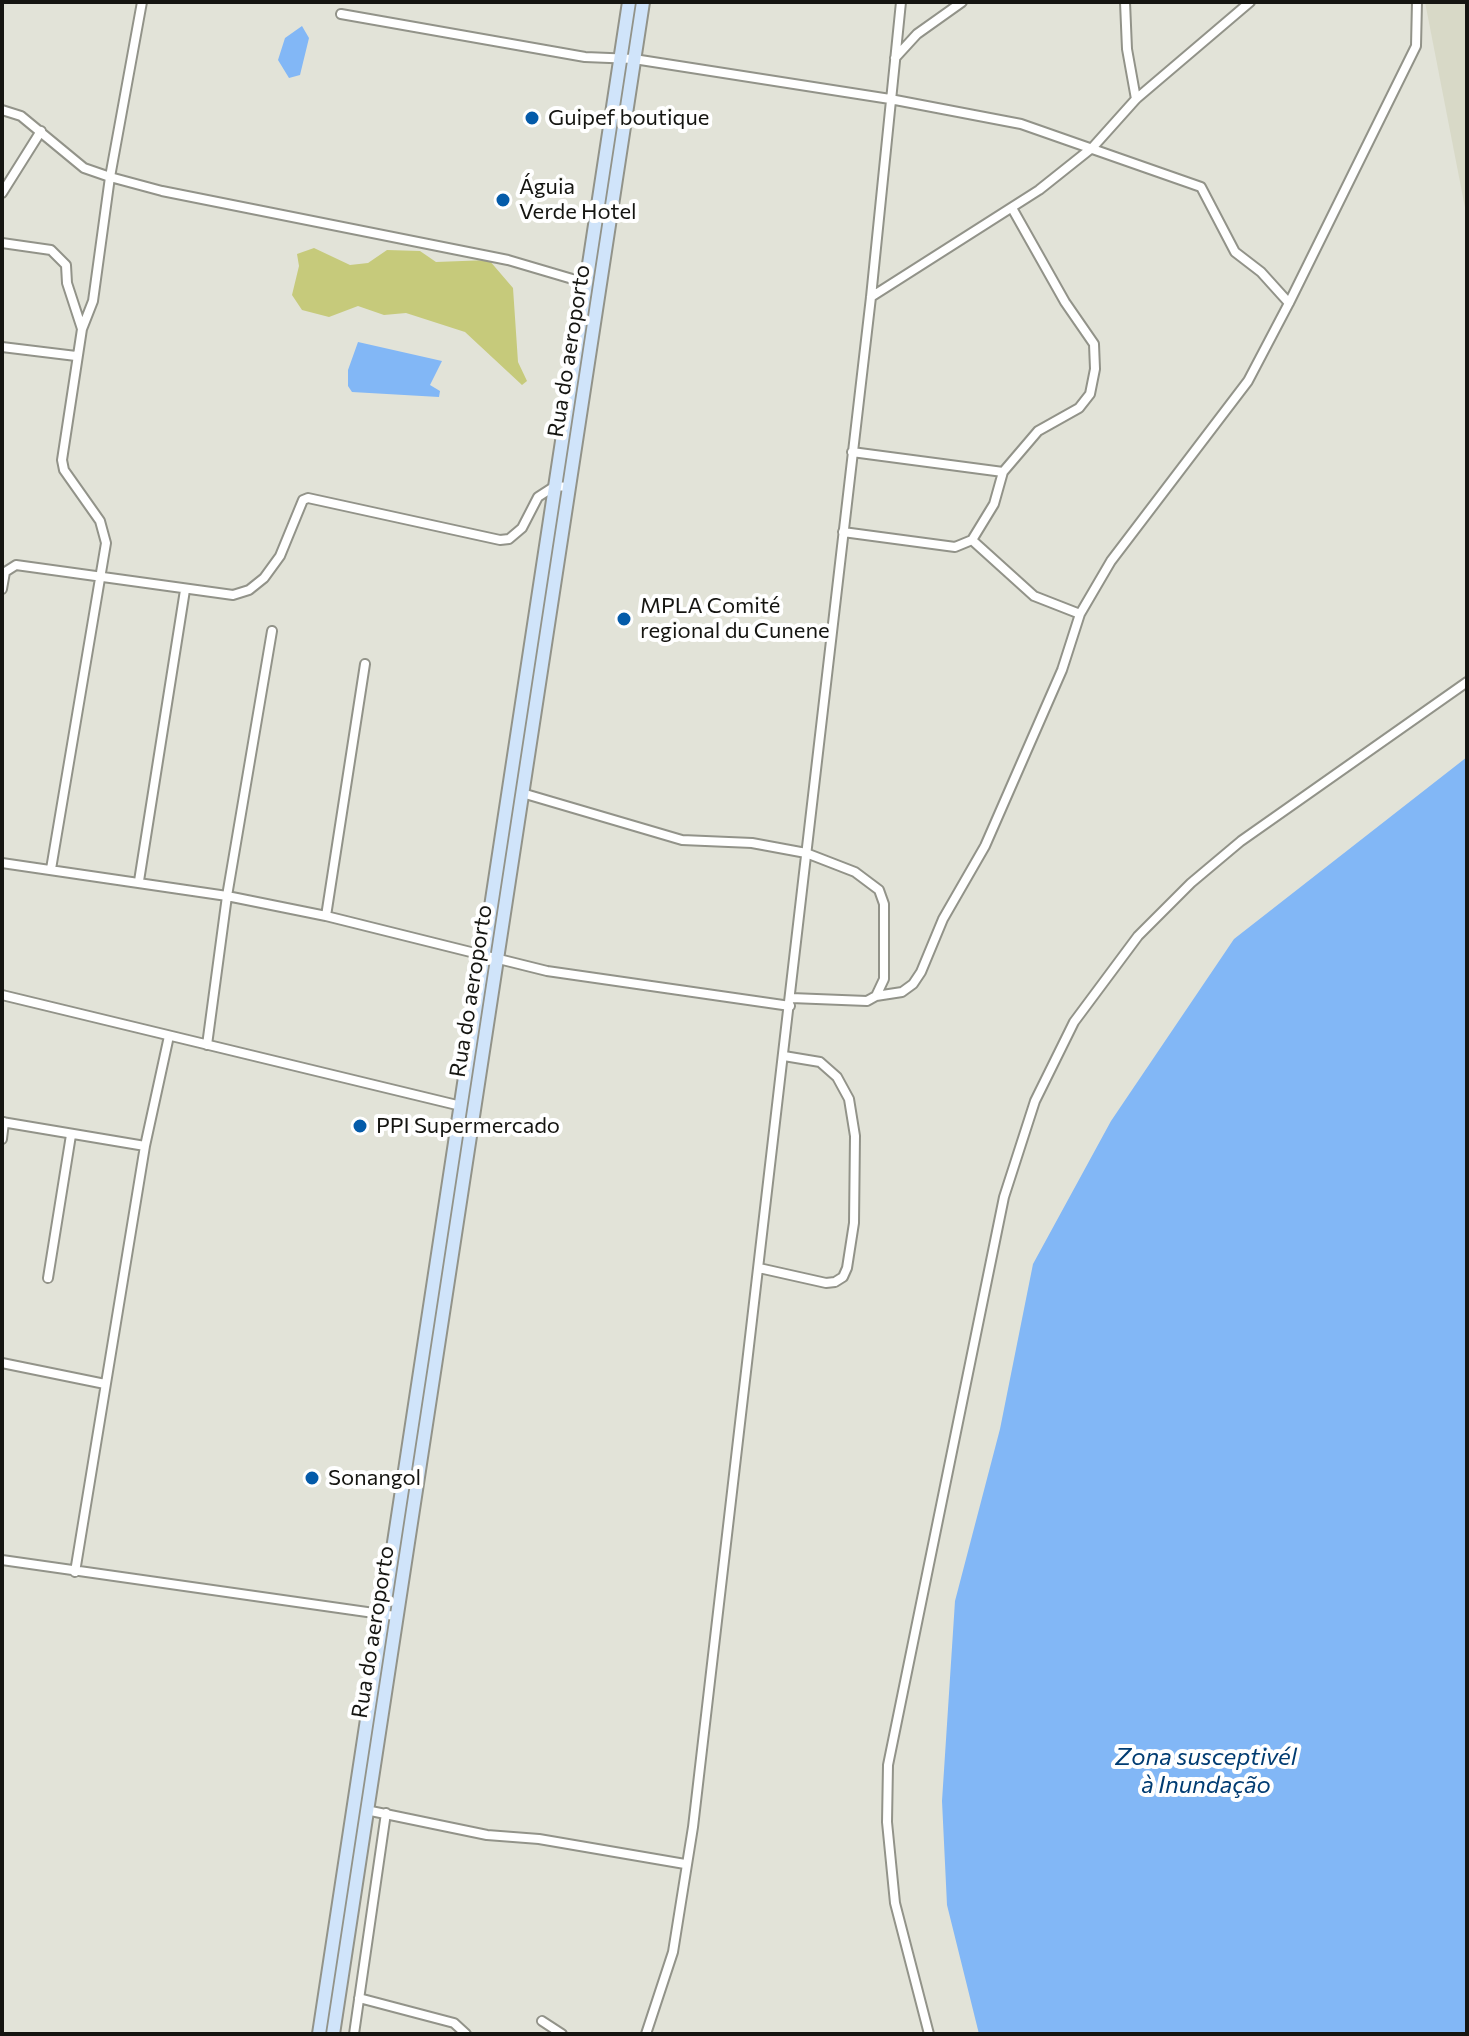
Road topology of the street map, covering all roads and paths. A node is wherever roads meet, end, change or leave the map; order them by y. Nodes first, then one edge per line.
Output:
1 (142, 2) edge
2 (629, 2) edge
3 (643, 2) edge
4 (901, 2) edge
5 (962, 2) edge
6 (1125, 2) edge
7 (1250, 2) edge
8 (1417, 2) edge
9 (341, 14) dead end
10 (895, 58) junction
11 (627, 59) junction
12 (890, 99) junction
13 (1136, 99) junction
14 (2, 110) edge
15 (41, 131) junction
16 (1093, 147) junction
17 (110, 177) junction
18 (2, 193) edge
19 (1012, 208) junction
20 (2, 243) edge
21 (586, 283) junction
22 (871, 297) junction
23 (1289, 303) junction
24 (82, 329) junction
25 (2, 347) edge
26 (76, 356) junction
27 (852, 452) junction
28 (1003, 472) junction
29 (561, 487) junction
30 (843, 532) junction
31 (972, 540) junction
32 (101, 577) junction
33 (2, 589) edge
34 (185, 590) junction
35 (1080, 614) junction
36 (272, 631) dead end
37 (365, 664) dead end
38 (1467, 682) edge
39 (522, 793) junction
40 (806, 853) junction
41 (2, 863) edge
42 (51, 869) junction
43 (139, 881) junction
44 (227, 896) junction
45 (326, 916) junction
46 (491, 956) junction
47 (2, 995) edge
48 (876, 996) junction
49 (790, 1002) junction
50 (169, 1036) junction
51 (207, 1045) junction
52 (784, 1056) junction
53 (461, 1106) junction
54 (3, 1122) edge
55 (71, 1135) junction
56 (2, 1139) edge
57 (145, 1146) junction
58 (759, 1268) junction
59 (48, 1278) dead end
60 (2, 1363) edge
61 (105, 1384) junction
62 (2, 1560) edge
63 (75, 1572) junction
64 (389, 1615) junction
65 (366, 1810) junction
66 (386, 1813) junction
67 (685, 1864) junction
68 (359, 1998) junction
69 (542, 2021) dead end
70 (319, 2034) edge
71 (333, 2034) edge
72 (354, 2034) edge
73 (466, 2034) edge
74 (562, 2034) edge
75 (646, 2034) edge
76 (929, 2034) edge

1 - 17 street
2 - 11 main road, Rua do aeroporto
3 - 11 main road, Rua do aeroporto
4 - 10 street
5 - 10 street
6 - 13 street
7 - 13 street
8 - 23 street
9 - 11 street
10 - 12 street
11 - 12 street
11 - 21 main road, Rua do aeroporto
11 - 29 main road, Rua do aeroporto
12 - 16 street
12 - 22 street
13 - 16 street
14 - 15 street
15 - 17 street
15 - 18 street
16 - 19 street
16 - 23 street
17 - 21 street
17 - 24 street
19 - 22 street
19 - 28 street
20 - 24 street
21 - 29 main road, Rua do aeroporto
22 - 27 street
23 - 35 street
24 - 26 street
25 - 26 street
26 - 32 street
27 - 28 street
27 - 30 street
28 - 31 street
29 - 34 street
29 - 39 main road, Rua do aeroporto
29 - 46 main road, Rua do aeroporto
30 - 31 street
30 - 40 street
31 - 35 street
32 - 33 street
32 - 34 street
32 - 42 street
34 - 43 street
35 - 48 street
36 - 44 street
37 - 45 street
38 - 76 street
39 - 40 street
39 - 46 main road, Rua do aeroporto
40 - 48 street
40 - 49 street
41 - 42 street
42 - 43 street
43 - 44 street
44 - 45 street
44 - 51 street
45 - 46 street
46 - 49 street
46 - 53 main road, Rua do aeroporto
46 - 64 main road, Rua do aeroporto
47 - 50 street
48 - 49 street
49 - 52 street
50 - 51 street
50 - 57 street
51 - 53 street
52 - 58 street
52 - 58 street
53 - 64 main road, Rua do aeroporto
54 - 55 street
54 - 56 street
55 - 57 street
55 - 59 street
57 - 61 street
58 - 67 street
60 - 61 street
61 - 63 street
62 - 63 street
63 - 64 street
64 - 65 main road, Rua do aeroporto
64 - 70 main road, Rua do aeroporto
65 - 66 street
65 - 71 main road, Rua do aeroporto
66 - 67 street
66 - 68 street
67 - 75 street
68 - 72 street
68 - 73 street
69 - 74 street

